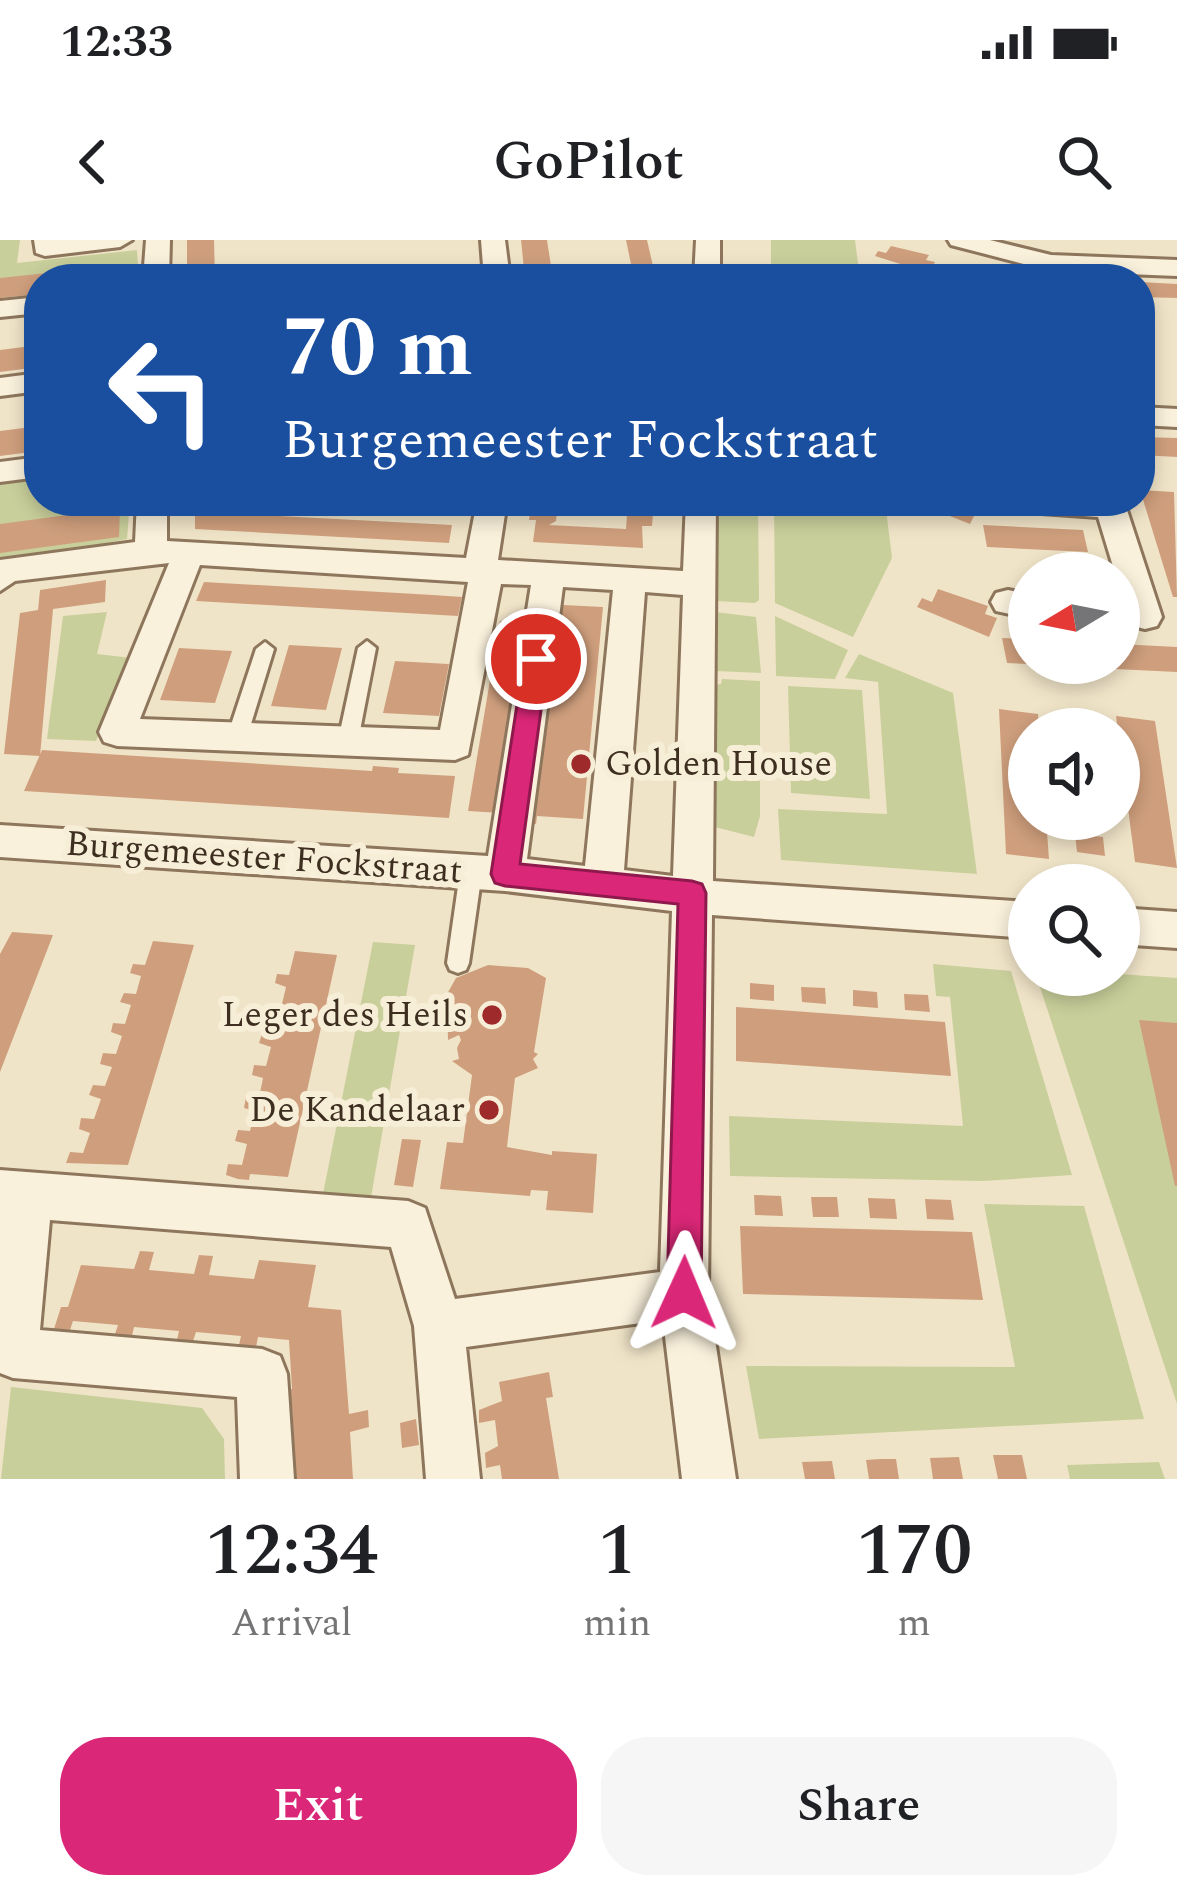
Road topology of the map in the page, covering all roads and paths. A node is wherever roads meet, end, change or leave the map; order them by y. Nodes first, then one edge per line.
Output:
1 (46, 240) edge
2 (120, 240) edge
3 (960, 240) edge
4 (1050, 261) edge
5 (1097, 264) edge
6 (152, 516) edge
7 (490, 516) edge
8 (701, 516) edge
9 (1113, 516) edge
10 (151, 551) junction
11 (188, 555) junction
12 (482, 569) junction
13 (549, 573) junction
14 (0, 579) edge
15 (631, 579) junction
16 (699, 584) junction
17 (1147, 617) edge
18 (367, 648) dead end
19 (265, 649) dead end
20 (237, 736) junction
21 (348, 741) junction
22 (0, 841) edge
23 (488, 873) junction
24 (603, 884) junction
25 (692, 893) junction
26 (1008, 919) edge
27 (1140, 927) edge
28 (1177, 930) edge
29 (458, 963) dead end
30 (15, 1195) edge
31 (684, 1293) junction
32 (440, 1326) junction
33 (267, 1479) edge
34 (453, 1479) edge
35 (709, 1479) edge

1 - 2 street
3 - 4 street
4 - 5 street
6 - 10 street
7 - 12 street
8 - 16 street
9 - 17 street
10 - 11 street
10 - 14 street
11 - 12 street
11 - 20 street
12 - 13 street
12 - 21 street
13 - 15 street
13 - 23 street
15 - 16 street
15 - 24 street
16 - 25 street
18 - 21 lane
19 - 20 lane
20 - 21 street
22 - 23 street, Burgemeester Fockstraat
23 - 24 street, Burgemeester Fockstraat
23 - 29 lane
24 - 25 street, Burgemeester Fockstraat
25 - 26 street, Burgemeester Fockstraat
25 - 31 street
27 - 28 street
30 - 32 street
30 - 33 street
31 - 32 street
31 - 35 street
32 - 34 street

